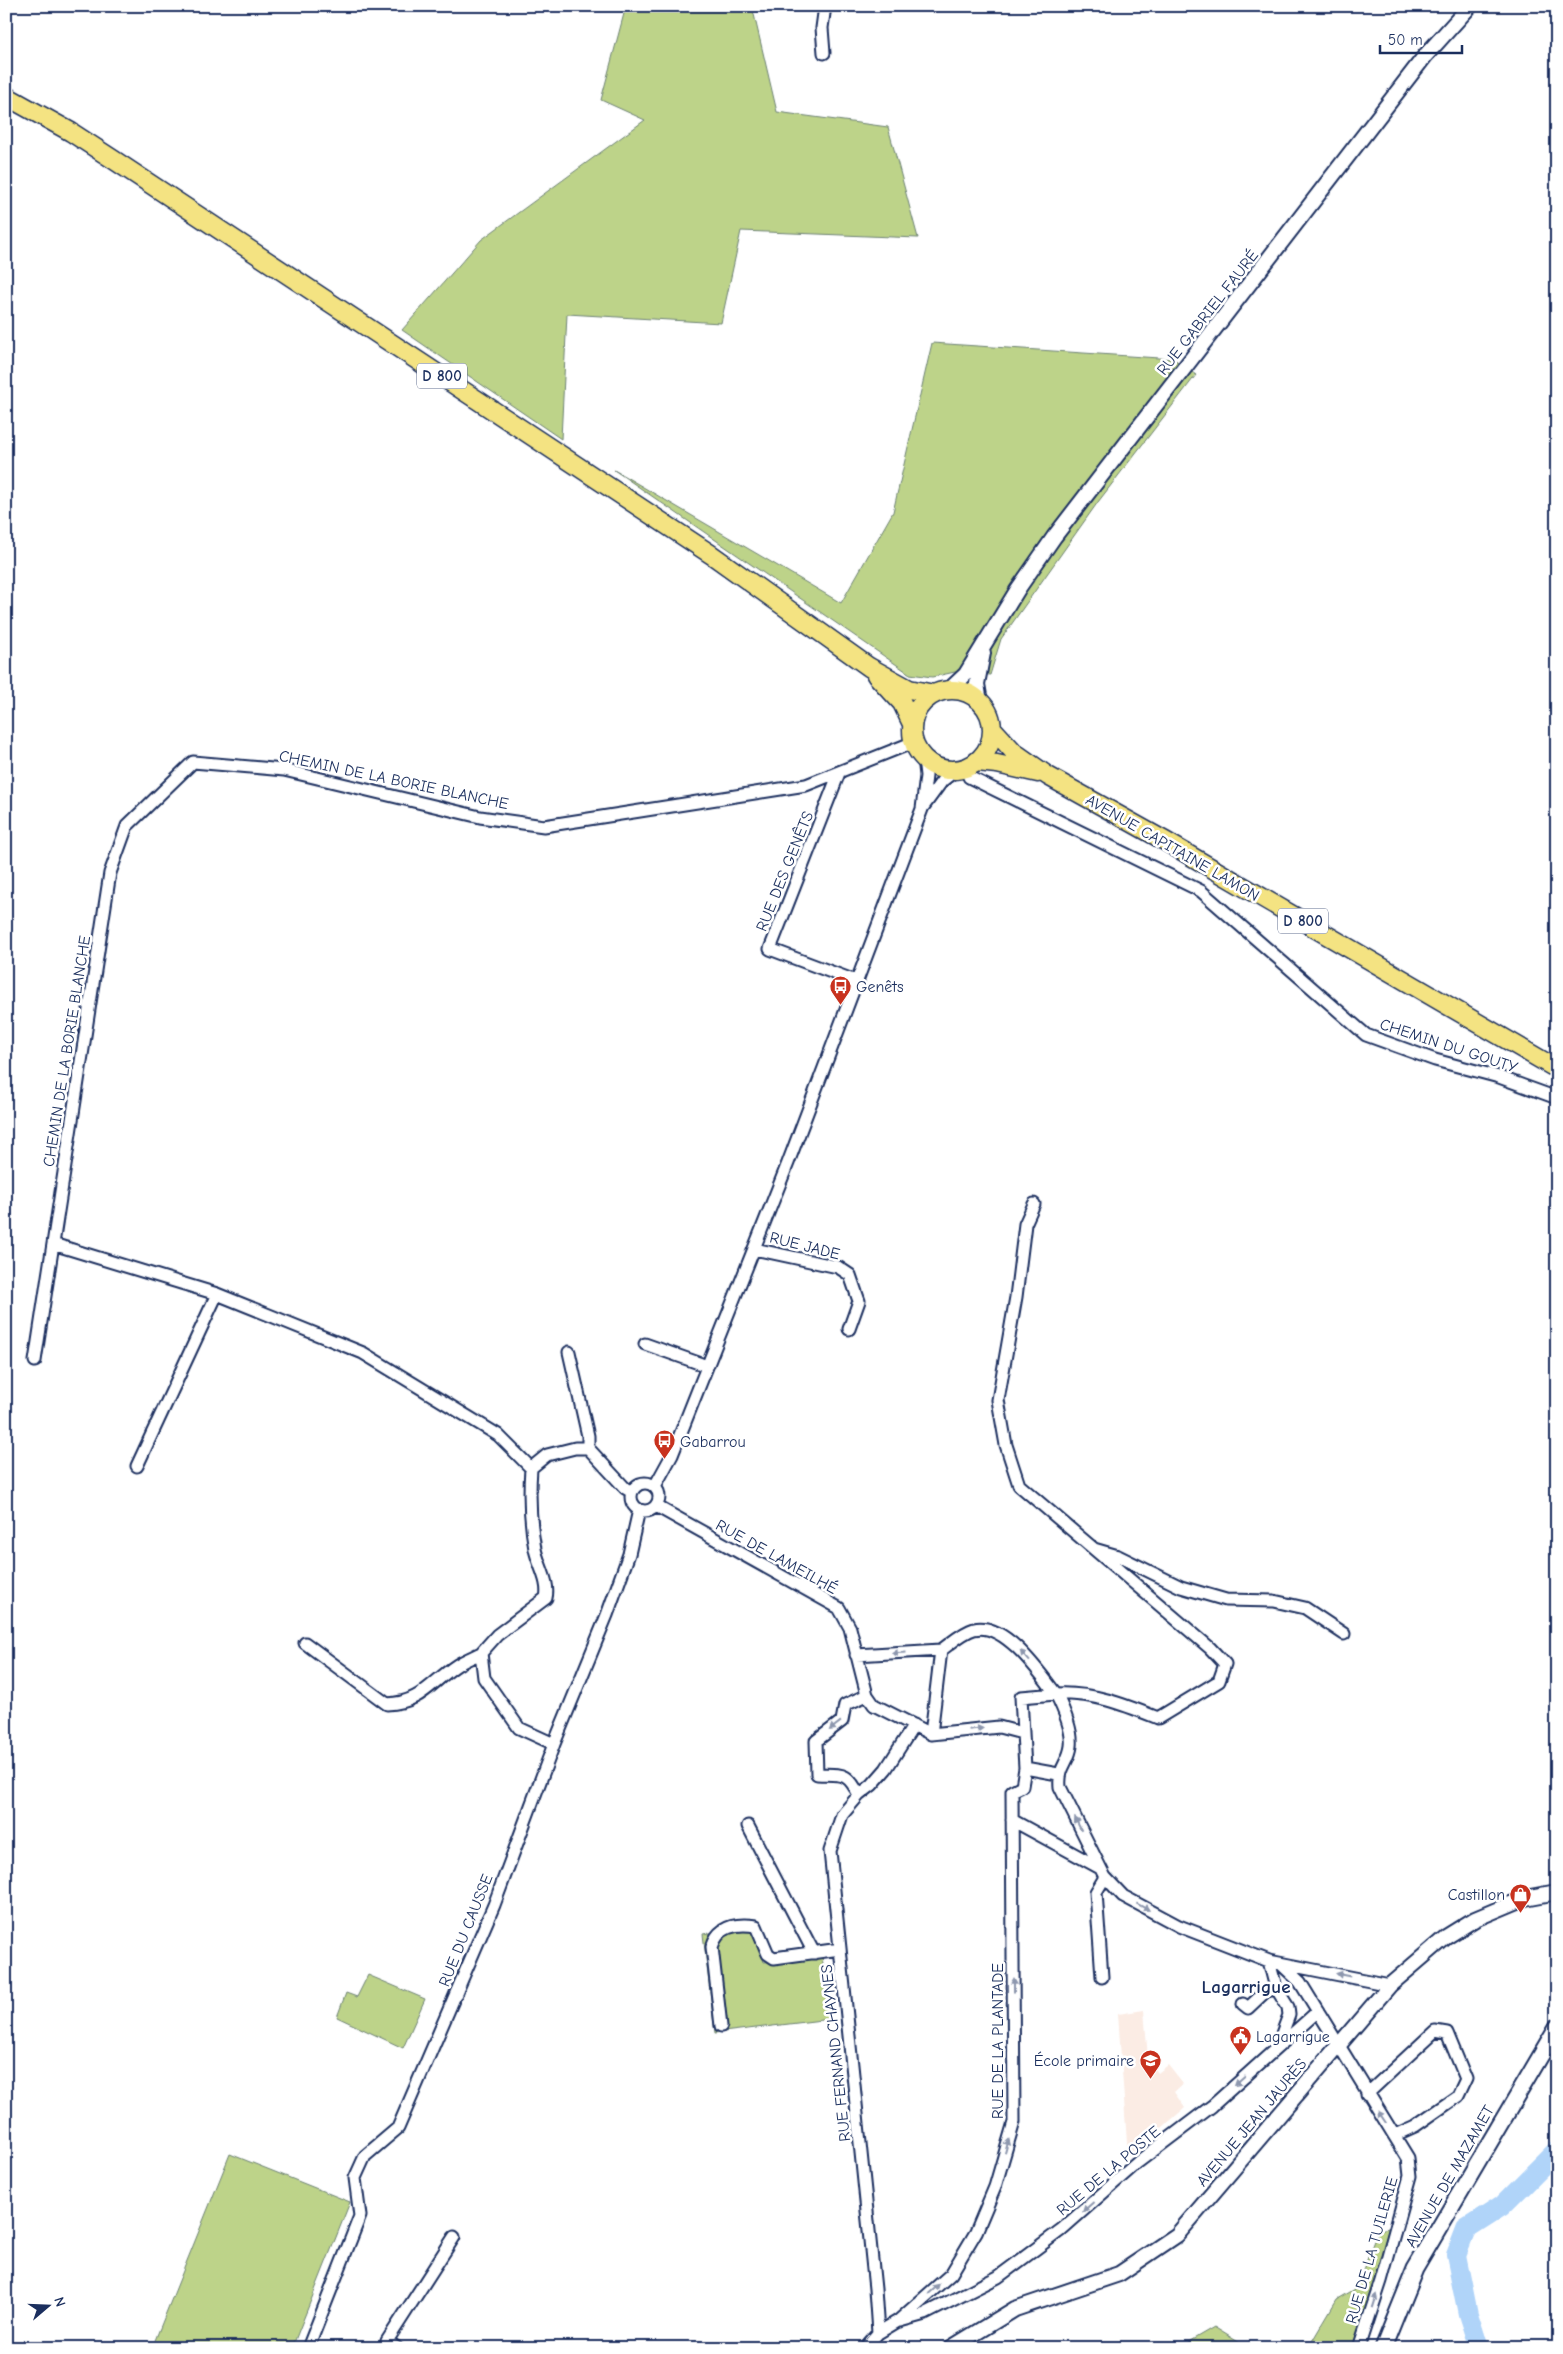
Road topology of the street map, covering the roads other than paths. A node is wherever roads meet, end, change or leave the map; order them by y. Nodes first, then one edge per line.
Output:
1 (825, 6) edge
2 (1470, 6) edge
3 (824, 53) dead end
4 (6, 96) edge
5 (984, 648) junction
6 (869, 668) junction
7 (941, 692) junction
8 (980, 702) junction
9 (912, 724) junction
10 (992, 728) junction
11 (914, 742) junction
12 (924, 758) junction
13 (966, 767) junction
14 (840, 773) junction
15 (1048, 776) junction
16 (922, 809) junction
17 (858, 982) junction
18 (1557, 1069) edge
19 (1557, 1098) edge
20 (1034, 1204) dead end
21 (53, 1244) junction
22 (754, 1249) junction
23 (217, 1294) junction
24 (849, 1330) dead end
25 (645, 1344) dead end
26 (569, 1352) dead end
27 (35, 1362) dead end
28 (707, 1366) junction
29 (588, 1448) junction
30 (137, 1466) dead end
31 (531, 1468) junction
32 (655, 1486) junction
33 (632, 1492) junction
34 (656, 1506) junction
35 (639, 1510) junction
36 (1094, 1549) junction
37 (1344, 1634) dead end
38 (305, 1643) dead end
39 (941, 1650) junction
40 (481, 1652) junction
41 (856, 1655) junction
42 (1056, 1694) junction
43 (867, 1695) junction
44 (914, 1725) junction
45 (1022, 1733) junction
46 (930, 1734) junction
47 (554, 1744) junction
48 (1025, 1768) junction
49 (1058, 1774) junction
50 (859, 1795) junction
51 (1012, 1820) junction
52 (748, 1826) dead end
53 (1102, 1872) junction
54 (1557, 1892) edge
55 (840, 1949) junction
56 (814, 1953) junction
57 (1269, 1961) junction
58 (1281, 1964) junction
59 (1102, 1978) dead end
60 (1390, 1985) junction
61 (1276, 1988) junction
62 (1244, 2004) dead end
63 (1318, 2011) junction
64 (721, 2026) dead end
65 (1557, 2028) edge
66 (1338, 2045) junction
67 (1277, 2049) junction
68 (1367, 2094) junction
69 (1395, 2135) junction
70 (454, 2237) dead end
71 (898, 2321) junction
72 (878, 2333) junction
73 (308, 2348) edge
74 (397, 2348) edge
75 (865, 2348) edge
76 (951, 2348) edge
77 (1359, 2348) edge
78 (1382, 2348) edge

1 - 3 street
2 - 5 street, RUE GABRIEL FAURÉ
4 - 6 main road, D 800
5 - 7 street, RUE GABRIEL FAURÉ
5 - 8 street, RUE GABRIEL FAURÉ
6 - 7 main road, D 800
6 - 9 main road, D 800
7 - 8 main road
7 - 9 main road
8 - 10 main road
9 - 11 main road
10 - 13 main road
10 - 15 main road, AVENUE CAPITAINE LAMON / D 800
11 - 12 main road
11 - 14 street, CHEMIN DE LA BORIE BLANCHE
12 - 13 main road
12 - 16 street
13 - 15 main road, AVENUE CAPITAINE LAMON / D 800
13 - 16 street
13 - 19 street, CHEMIN DU GOUTY
14 - 17 street, RUE DES GENÊTS
14 - 21 street, CHEMIN DE LA BORIE BLANCHE
15 - 18 main road, AVENUE CAPITAINE LAMON / D 800
16 - 17 street
17 - 22 street
20 - 36 street
21 - 23 street
21 - 27 street, CHEMIN DE LA BORIE BLANCHE
22 - 24 street, RUE JADE
22 - 28 street
23 - 30 street
23 - 31 street
25 - 28 street
26 - 29 street
28 - 32 street
29 - 31 street
29 - 33 street
31 - 40 street
32 - 33 street
32 - 34 street
33 - 35 street
34 - 35 street
34 - 41 street, RUE DE LAMEILHÉ
35 - 47 street, RUE DU CAUSSE
36 - 37 street
36 - 42 street
38 - 40 street
39 -> 41 street
42 -> 39 street
39 - 46 street
40 - 47 street
41 - 43 street, RUE DE LAMEILHÉ
42 - 45 street
42 - 49 street
43 - 44 street
43 -> 50 street
44 - 46 street
44 - 50 street, RUE FERNAND CHAYNES
46 -> 45 street
45 - 48 street
47 - 73 street, RUE DU CAUSSE
48 - 49 street
48 - 51 street, RUE DE LA PLANTADE
53 -> 49 street
50 - 55 street, RUE FERNAND CHAYNES
51 - 53 street
71 -> 51 street, RUE DE LA PLANTADE
52 - 56 street
53 -> 57 street
53 - 59 street
54 - 60 street, AVENUE JEAN JAURÈS
55 - 56 street
55 - 72 street, RUE FERNAND CHAYNES
56 - 64 street
57 - 58 street
57 - 61 street
60 -> 58 street
58 - 63 street, RUE DE LA TUILERIE
60 - 66 street, AVENUE JEAN JAURÈS
61 - 62 street
61 - 67 street
63 - 66 street, RUE DE LA TUILERIE
63 - 67 street, RUE DE LA POSTE
65 - 78 main road, AVENUE DE MAZAMET
66 - 68 street, RUE DE LA TUILERIE
66 - 76 street, AVENUE JEAN JAURÈS
67 -> 71 street, RUE DE LA POSTE
69 -> 68 street, RUE DE LA TUILERIE
68 - 69 street
77 -> 69 street, RUE DE LA TUILERIE
70 - 74 street
71 - 72 street, RUE DE LA PLANTADE
72 - 75 street

